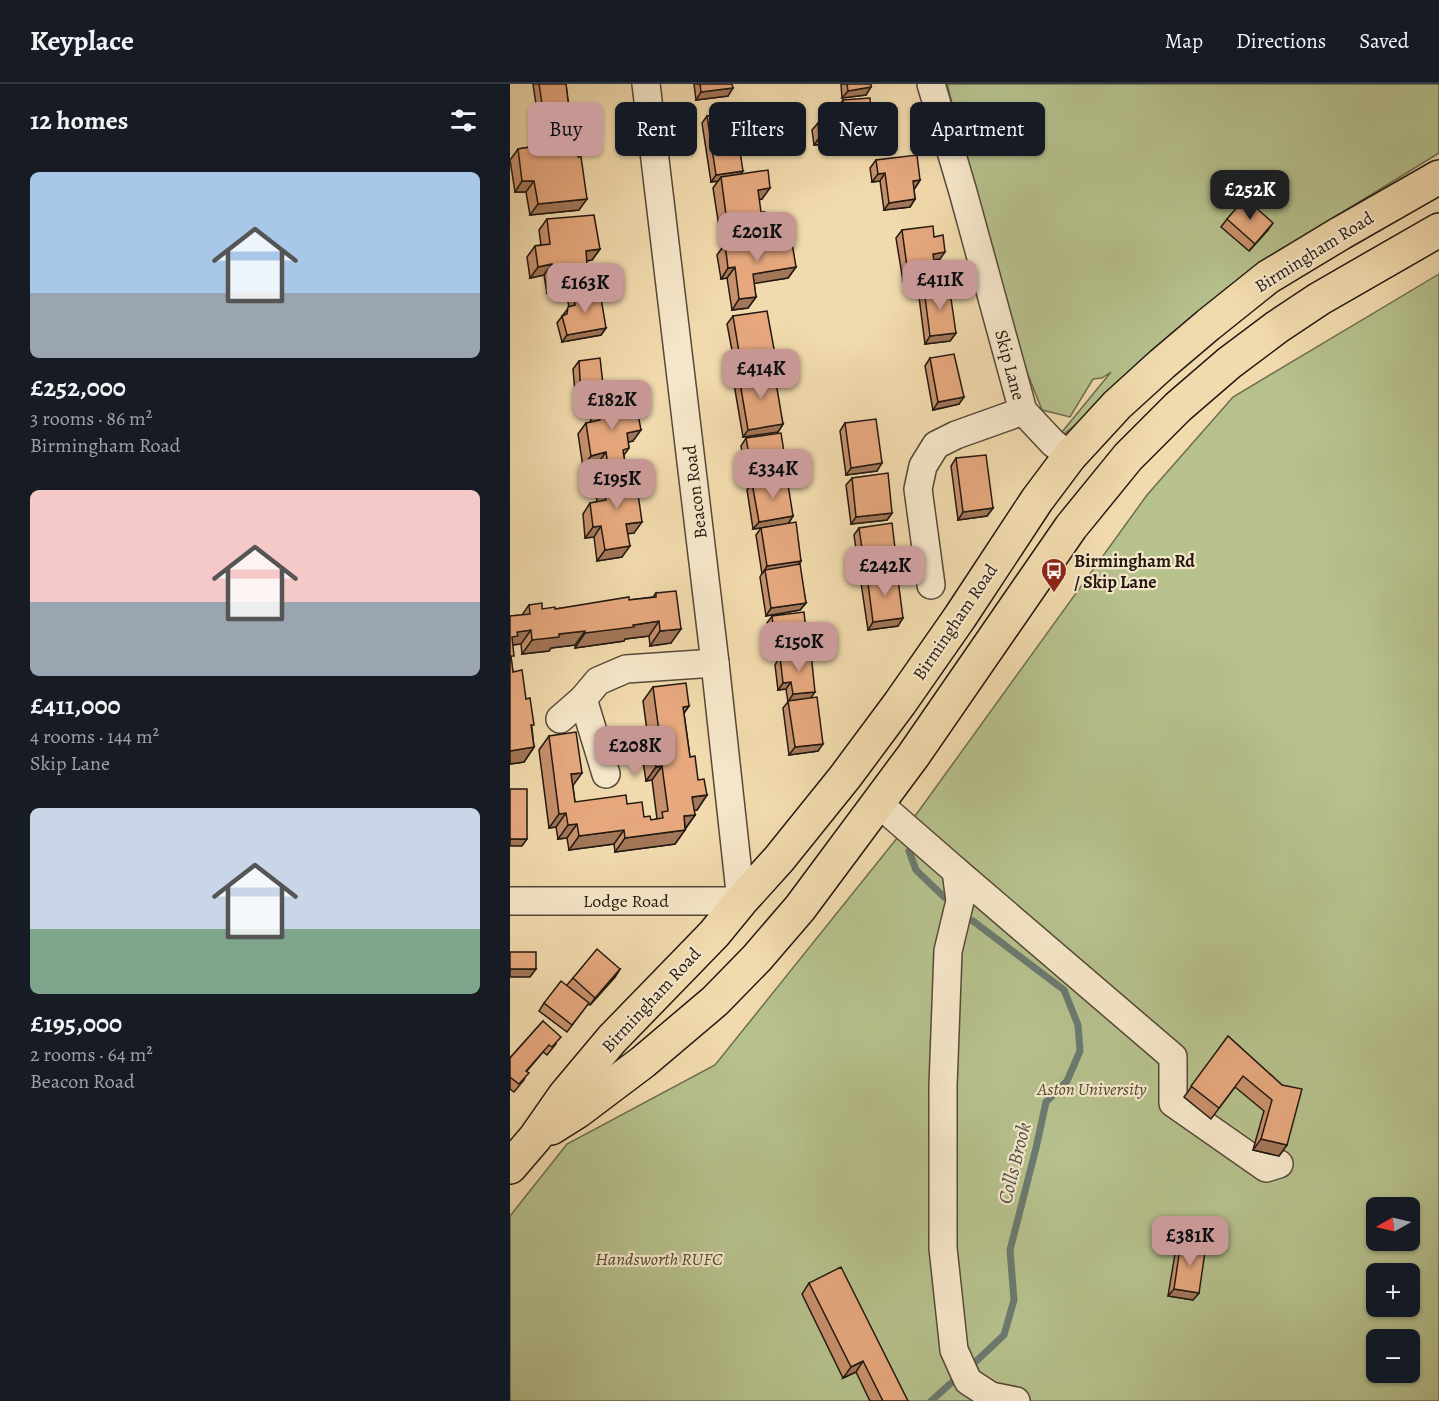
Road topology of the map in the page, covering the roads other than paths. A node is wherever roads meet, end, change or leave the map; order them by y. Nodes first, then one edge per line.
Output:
1 (646, 84) edge
2 (931, 84) edge
3 (1439, 177) edge
4 (1439, 230) edge
5 (1023, 411) junction
6 (1070, 456) junction
7 (932, 585) dead end
8 (715, 663) junction
9 (583, 699) junction
10 (560, 719) dead end
11 (605, 774) dead end
12 (878, 803) junction
13 (779, 859) junction
14 (956, 871) junction
15 (817, 885) junction
16 (510, 901) edge
17 (741, 901) junction
18 (708, 940) junction
19 (750, 966) junction
20 (535, 1138) junction
21 (1279, 1164) dead end
22 (510, 1167) edge
23 (999, 1400) edge

1 - 8 street, Beacon Road
2 - 5 street, Skip Lane
3 - 6 highway, Birmingham Road
4 - 12 highway, Birmingham Road
5 - 6 street, Skip Lane
5 - 7 street
6 - 13 highway, Birmingham Road
8 - 9 street
8 - 17 street, Beacon Road
9 - 10 street
9 - 11 street
12 - 14 street
12 - 15 highway, Birmingham Road
13 - 15 highway
13 - 17 highway, Birmingham Road
14 - 21 street
14 - 23 street
15 - 19 highway, Birmingham Road
16 - 17 street, Lodge Road
17 - 18 highway, Birmingham Road
18 - 19 highway
18 - 20 highway, Birmingham Road
19 - 20 highway, Birmingham Road
20 - 22 highway, Birmingham Road

